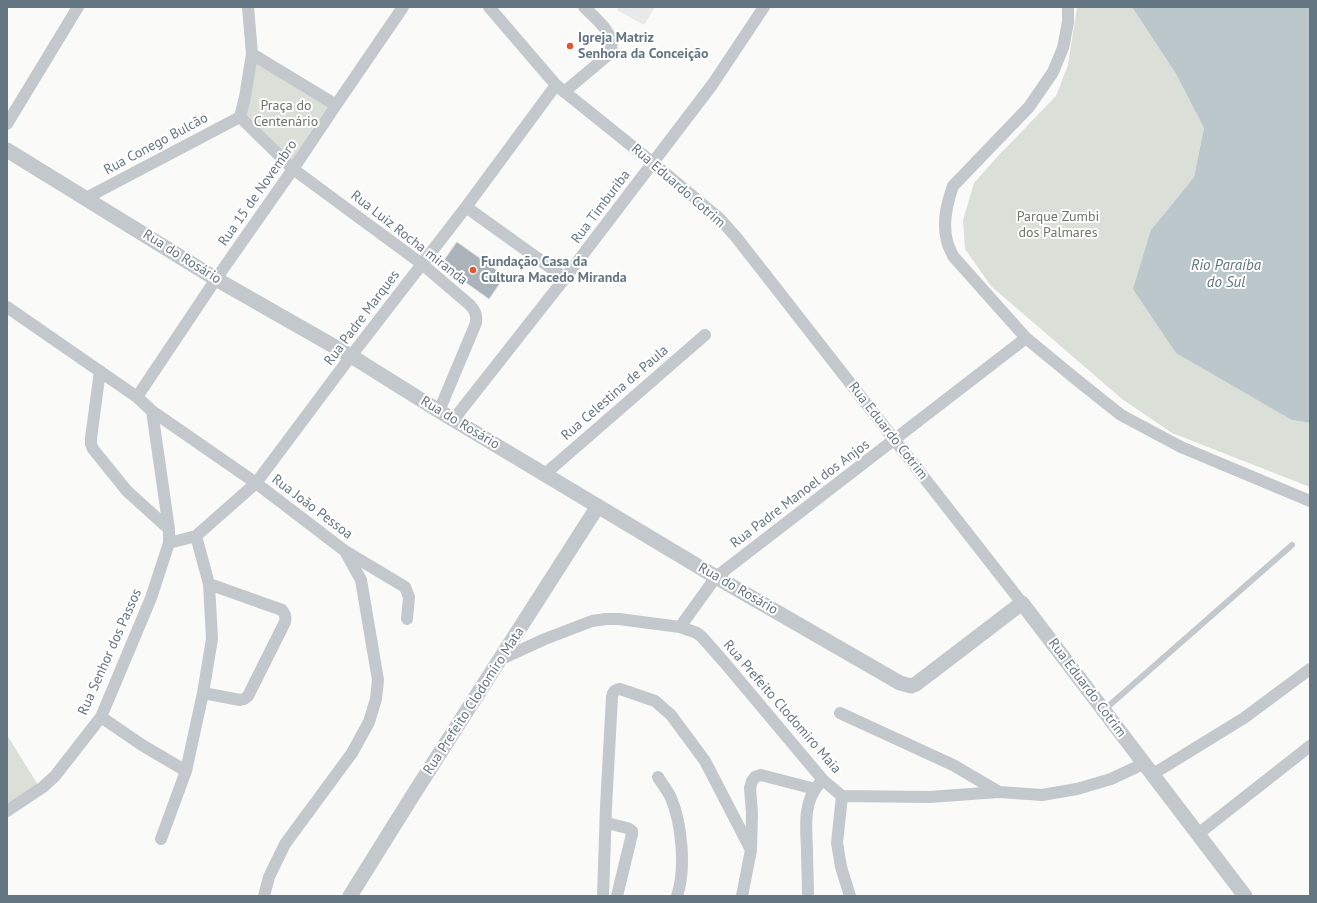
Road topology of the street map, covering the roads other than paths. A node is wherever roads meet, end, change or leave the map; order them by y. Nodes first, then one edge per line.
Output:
1 (78, 7) edge
2 (248, 7) edge
3 (403, 7) edge
4 (489, 7) edge
5 (584, 7) edge
6 (764, 7) edge
7 (1068, 7) edge
8 (252, 54) junction
9 (560, 88) junction
10 (336, 105) junction
11 (240, 117) junction
12 (7, 124) edge
13 (7, 150) edge
14 (653, 163) junction
15 (294, 169) junction
16 (86, 198) junction
17 (466, 207) junction
18 (422, 264) junction
19 (566, 278) junction
20 (216, 279) junction
21 (7, 307) edge
22 (705, 335) dead end
23 (1026, 338) junction
24 (351, 356) junction
25 (100, 371) junction
26 (137, 397) junction
27 (152, 411) junction
28 (439, 411) junction
29 (454, 419) junction
30 (895, 440) junction
31 (546, 474) junction
32 (256, 483) junction
33 (1310, 501) edge
34 (598, 506) junction
35 (169, 529) junction
36 (196, 536) junction
37 (169, 543) junction
38 (1292, 545) dead end
39 (346, 550) junction
40 (716, 577) junction
41 (209, 584) junction
42 (1022, 603) junction
43 (407, 619) dead end
44 (680, 627) junction
45 (499, 660) junction
46 (1310, 669) edge
47 (203, 693) junction
48 (1104, 710) junction
49 (840, 713) dead end
50 (101, 717) junction
51 (1310, 746) edge
52 (1149, 768) junction
53 (186, 771) junction
54 (658, 777) dead end
55 (819, 784) junction
56 (999, 792) junction
57 (842, 796) junction
58 (7, 811) edge
59 (607, 823) junction
60 (1198, 834) junction
61 (161, 839) dead end
62 (750, 850) junction
63 (264, 896) edge
64 (350, 896) edge
65 (604, 896) edge
66 (617, 896) edge
67 (677, 896) edge
68 (742, 896) edge
69 (808, 896) edge
70 (850, 896) edge
71 (1245, 896) edge

1 - 12 street
2 - 8 street
3 - 10 street, Rua 15 de Novembro
4 - 9 street, Rua Eduardo Cotrim
5 - 9 street, Rua Padre Marques
6 - 14 street, Rua Timburiba
7 - 23 street
8 - 10 street
8 - 11 street
9 - 14 street, Rua Eduardo Cotrim
9 - 17 street, Rua Padre Marques
10 - 15 street, Rua 15 de Novembro
11 - 15 street
11 - 16 street, Rua Conego Bulcão
13 - 16 street, Rua do Rosário
14 - 19 street, Rua Timburiba
14 - 30 street, Rua Eduardo Cotrim
15 - 18 street, Rua Luiz Rocha miranda
15 - 20 street, Rua 15 de Novembro
16 - 20 street, Rua do Rosário
17 - 18 street, Rua Padre Marques
17 - 19 street
18 - 24 street, Rua Padre Marques
18 - 28 street, Rua Luiz Rocha miranda
19 - 29 street, Rua Timburiba
20 - 24 street, Rua do Rosário
20 - 26 street, Rua 15 de Novembro
21 - 25 street, Rua João Pessoa
22 - 31 street, Rua Celestina de Paula
23 - 30 street, Rua Padre Manoel dos Anjos
23 - 33 street
24 - 28 street, Rua do Rosário
24 - 32 street, Rua Padre Marques
25 - 26 street, Rua João Pessoa
25 - 35 street
26 - 27 street, Rua João Pessoa
27 - 32 street, Rua João Pessoa
27 - 35 street, Rua Senhor dos Passos
28 - 29 street, Rua do Rosário
29 - 31 street, Rua do Rosário
30 - 40 street, Rua Padre Manoel dos Anjos
30 - 42 street, Rua Eduardo Cotrim
31 - 34 street, Rua do Rosário
32 - 36 street, Rua Padre Marques
32 - 39 street, Rua João Pessoa
34 - 40 street, Rua do Rosário
34 - 45 street, Rua Prefeito Clodomiro Mata
35 - 37 street, Rua Senhor dos Passos
36 - 37 street, Rua Padre Marques
36 - 41 street
37 - 50 street, Rua Senhor dos Passos
38 - 48 lane
39 - 43 street
39 - 63 street, Rua João Pessoa
40 - 42 street, Rua do Rosário
40 - 44 street, Rua Padre Manoel dos Anjos
41 - 47 street
41 - 47 street
42 - 48 street, Rua Eduardo Cotrim
44 - 45 street, Rua Prefeito Clodomiro Maia
44 - 55 street, Rua Prefeito Clodomiro Maia
45 - 64 street, Rua Prefeito Clodomiro Mata
46 - 52 street
47 - 53 street
48 - 52 street, Rua Eduardo Cotrim
49 - 56 street
50 - 53 street
50 - 58 street, Rua Senhor dos Passos
51 - 60 street
52 - 56 street
52 - 60 street, Rua Eduardo Cotrim
53 - 61 street
54 - 67 street
55 - 57 street, Rua Prefeito Clodomiro Maia
55 - 62 street
55 - 69 street
56 - 57 street
57 - 70 street
59 - 62 street
59 - 65 street
59 - 66 street
60 - 71 street, Rua Eduardo Cotrim
62 - 68 street

